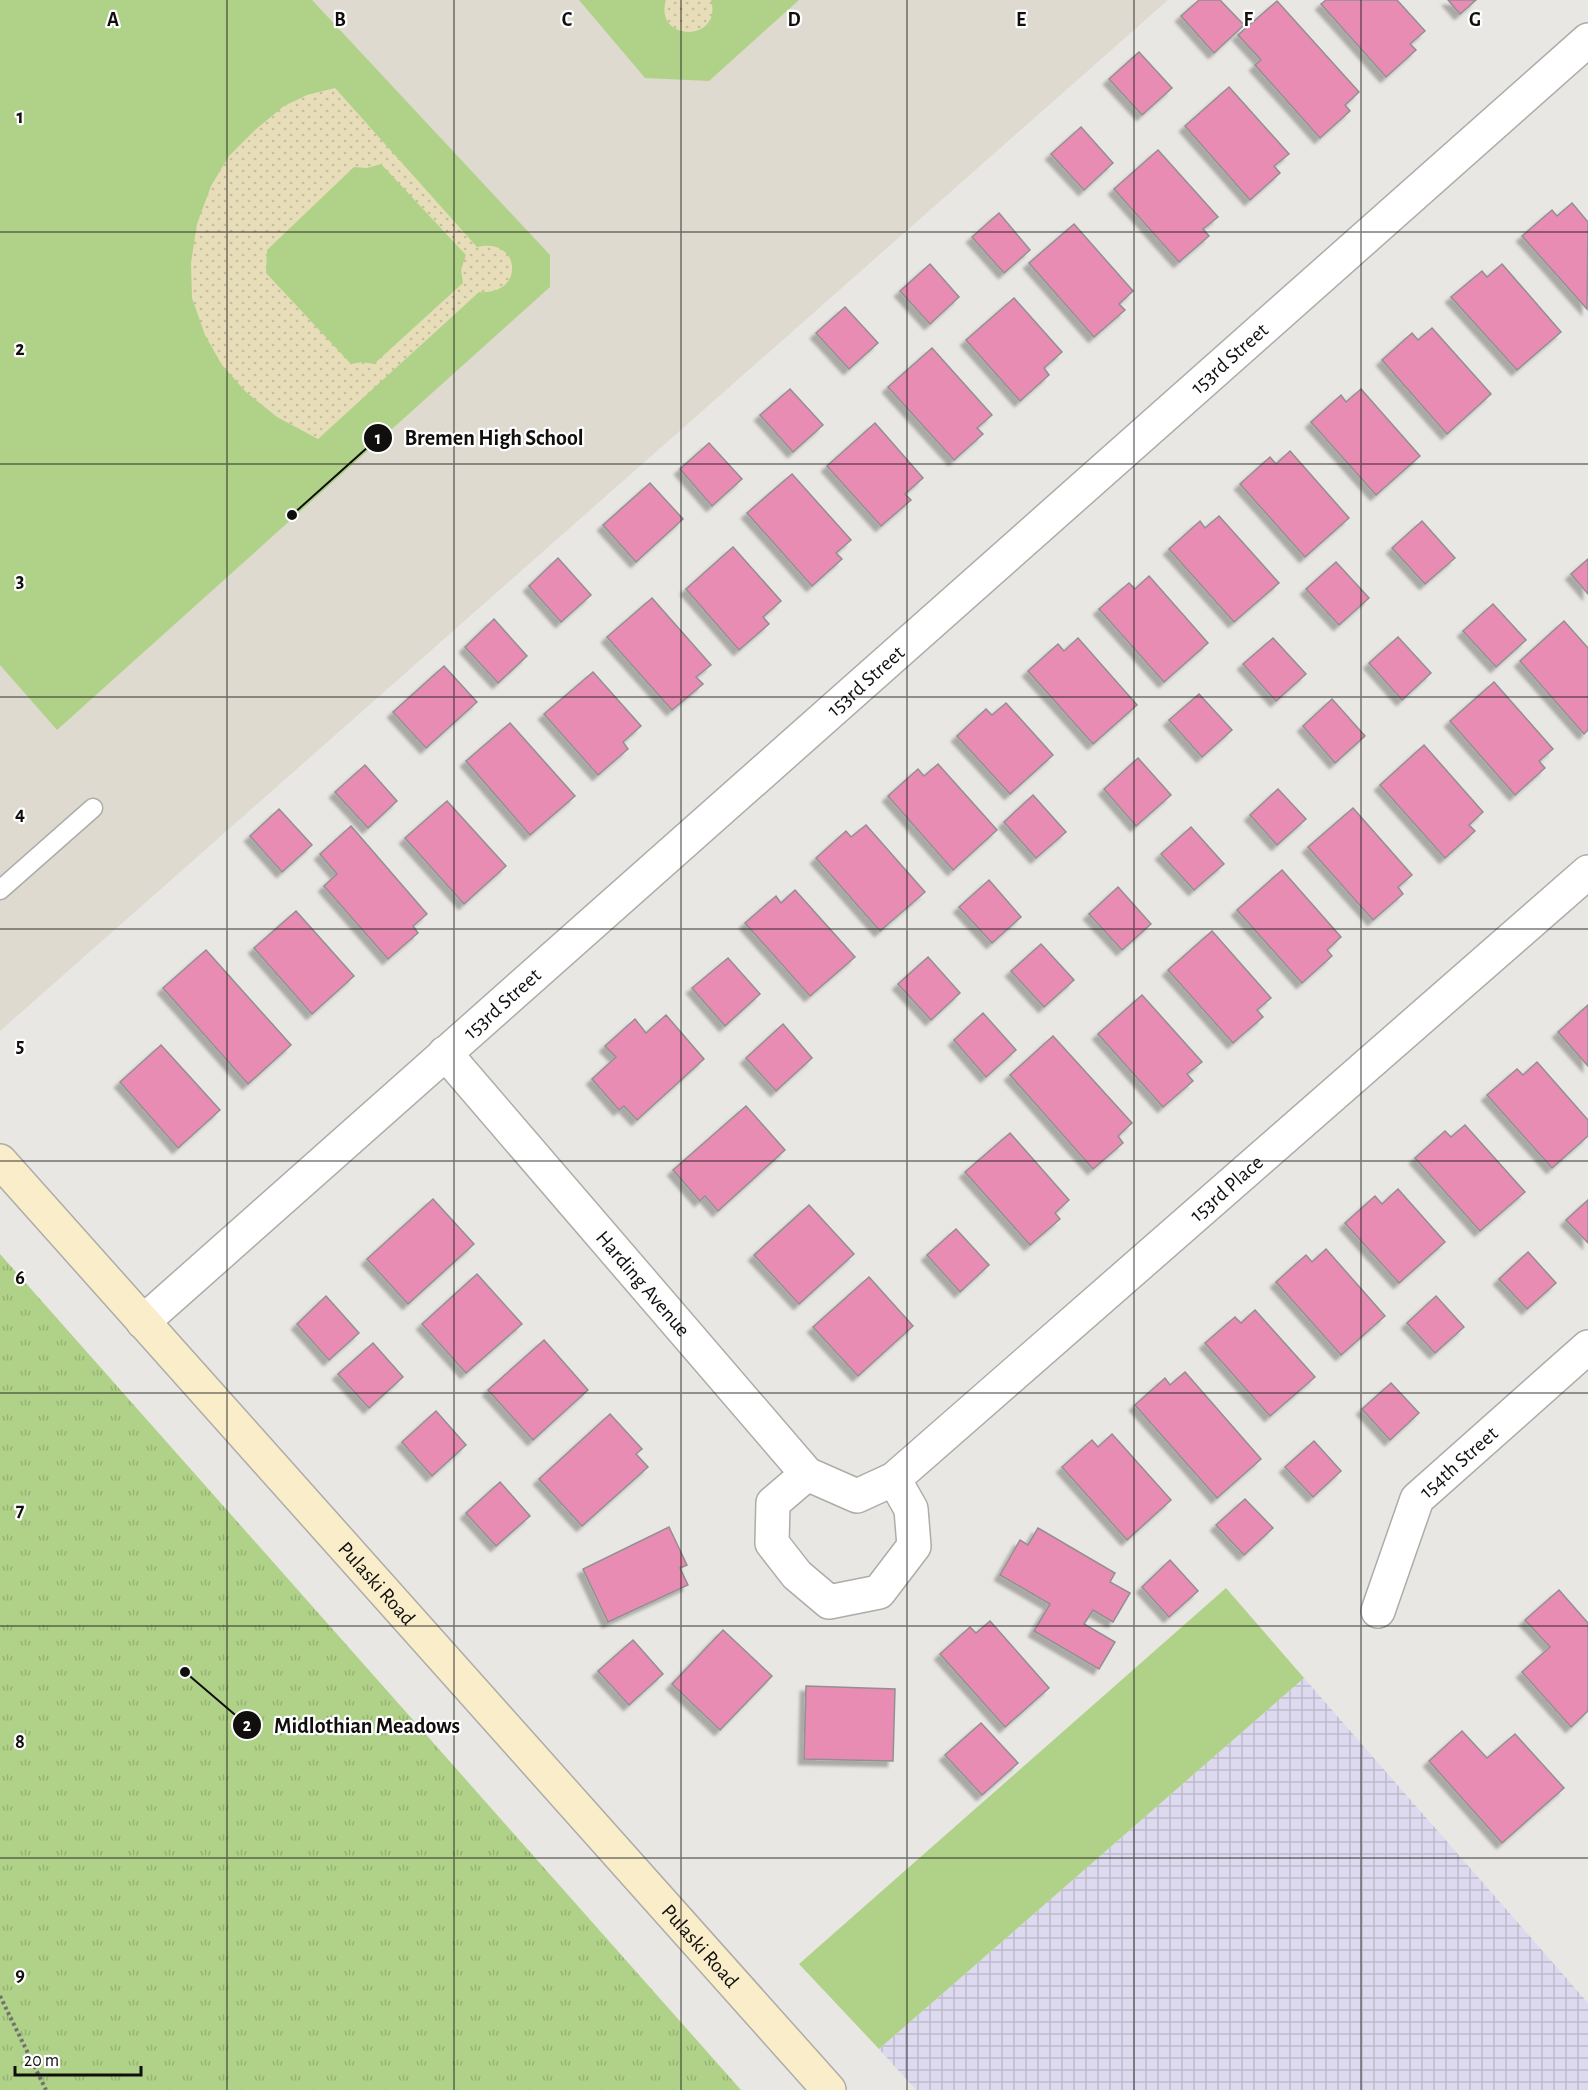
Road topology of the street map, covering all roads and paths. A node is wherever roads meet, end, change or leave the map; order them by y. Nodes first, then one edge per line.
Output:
1 (1588, 40) edge
2 (93, 808) dead end
3 (1588, 872) edge
4 (0, 890) edge
5 (445, 1053) junction
6 (0, 1161) edge
7 (143, 1322) junction
8 (1588, 1347) edge
9 (807, 1474) junction
10 (894, 1479) junction
11 (857, 1496) joint
12 (1378, 1611) dead end
13 (0, 1996) edge
14 (46, 2090) edge
15 (829, 2090) edge

1 - 5 street, 153rd Street
2 - 4 lane
3 - 10 street, 153rd Place
5 - 7 street, 153rd Street
5 - 9 street, Harding Avenue
6 - 7 main road, Pulaski Road
7 - 15 main road, Pulaski Road
8 - 12 street, 154th Street
9 - 10 street
9 - 11 street, Harding Avenue
10 - 11 street, 153rd Place
13 - 14 path

